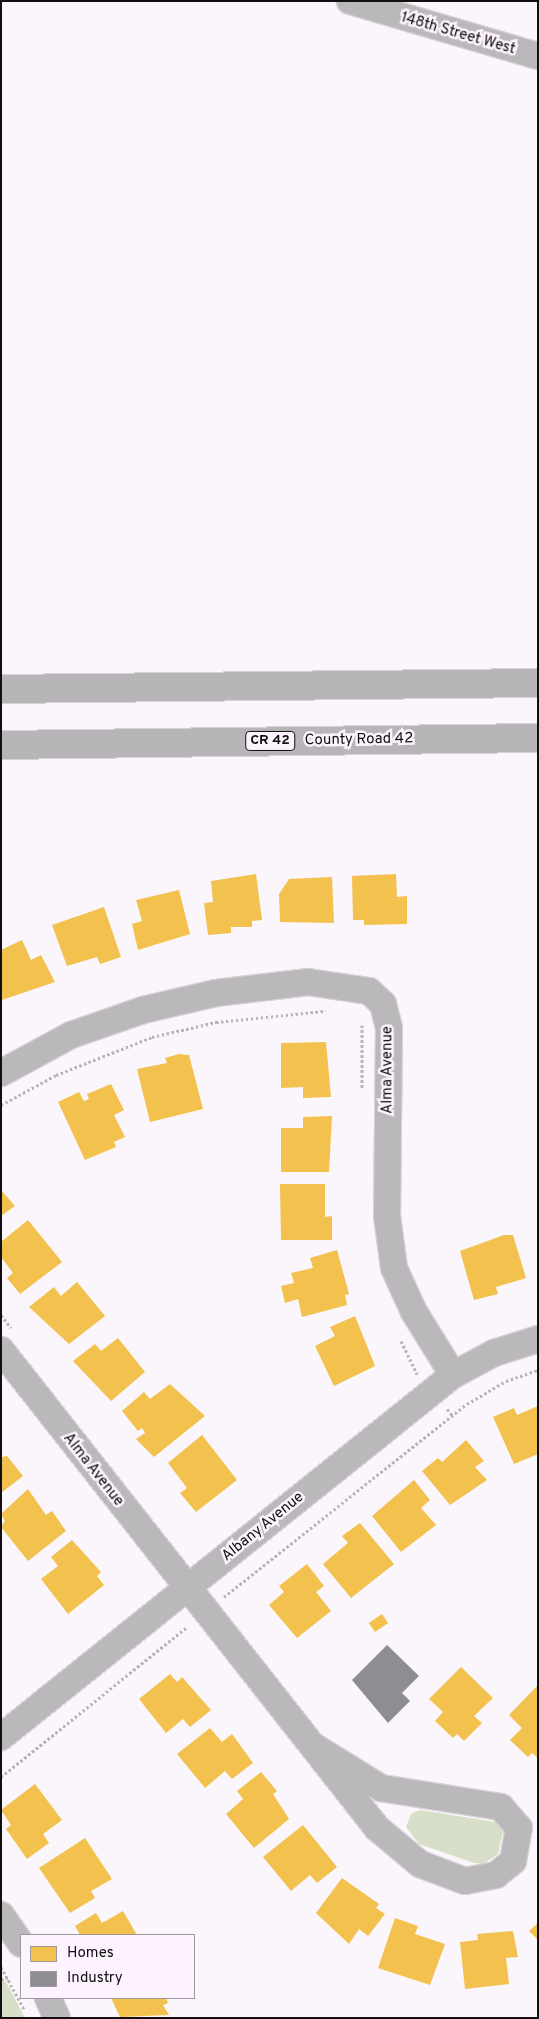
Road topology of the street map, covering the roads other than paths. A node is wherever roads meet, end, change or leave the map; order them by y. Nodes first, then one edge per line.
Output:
1 (350, 1) edge
2 (538, 56) edge
3 (538, 683) edge
4 (90, 688) junction
5 (1, 689) edge
6 (1, 704) edge
7 (538, 738) edge
8 (1, 745) edge
9 (1, 1073) edge
10 (538, 1339) edge
11 (1, 1350) edge
12 (453, 1375) junction
13 (186, 1589) junction
14 (1, 1737) edge
15 (315, 1748) junction
16 (1, 1915) edge
17 (20, 1943) edge
18 (48, 1999) edge
19 (57, 2018) edge

1 - 2 street, 148th Street West
3 - 4 highway
4 - 5 highway
4 - 6 highway
7 - 8 highway, County Road 42 / CR 42
9 - 12 street, Alma Avenue
10 - 12 street, Albany Avenue
11 - 13 street, Alma Avenue
12 - 13 street, Albany Avenue
13 - 14 street, Albany Avenue
13 - 15 street, Alma Avenue
15 - 15 street, Alma Avenue
16 - 17 street
18 - 19 street

